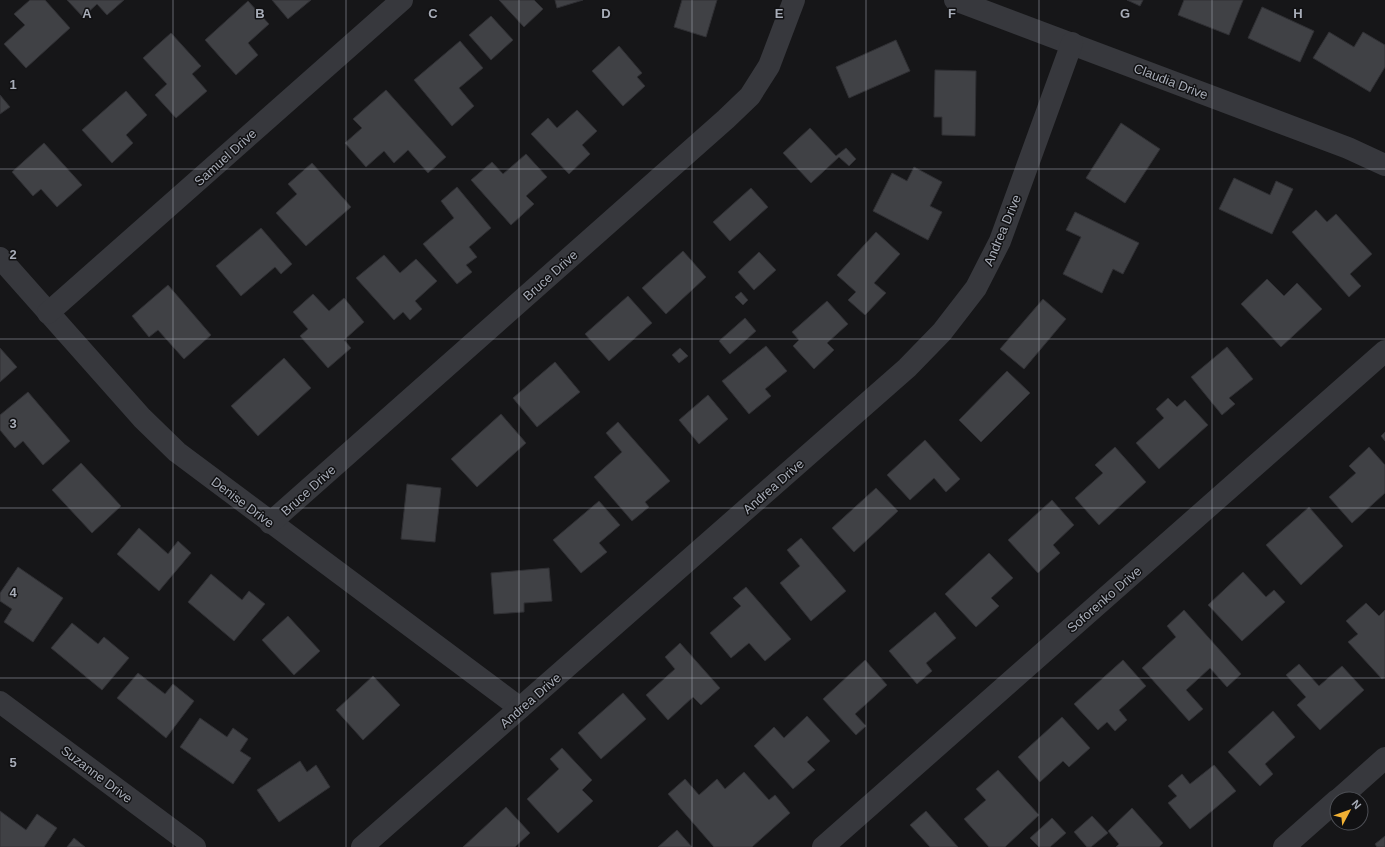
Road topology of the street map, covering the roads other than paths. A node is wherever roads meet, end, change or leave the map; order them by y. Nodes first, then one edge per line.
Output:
1 (402, 0) edge
2 (794, 0) edge
3 (955, 0) edge
4 (1072, 43) junction
5 (1385, 165) edge
6 (0, 258) edge
7 (48, 313) junction
8 (1385, 351) edge
9 (270, 524) junction
10 (0, 702) edge
11 (520, 708) junction
12 (1385, 758) edge
13 (1348, 791) edge
14 (1329, 808) edge
15 (194, 847) edge
16 (362, 847) edge
17 (823, 847) edge
18 (1284, 847) edge

1 - 7 street, Samuel Drive
2 - 9 street, Bruce Drive
3 - 4 street, Claudia Drive
4 - 5 street, Claudia Drive
4 - 11 street, Andrea Drive
6 - 7 street, Denise Drive
7 - 9 street, Denise Drive
8 - 17 street, Soforenko Drive
9 - 11 street, Denise Drive
10 - 15 street, Suzanne Drive
11 - 16 street, Andrea Drive
12 - 13 street
14 - 18 street

